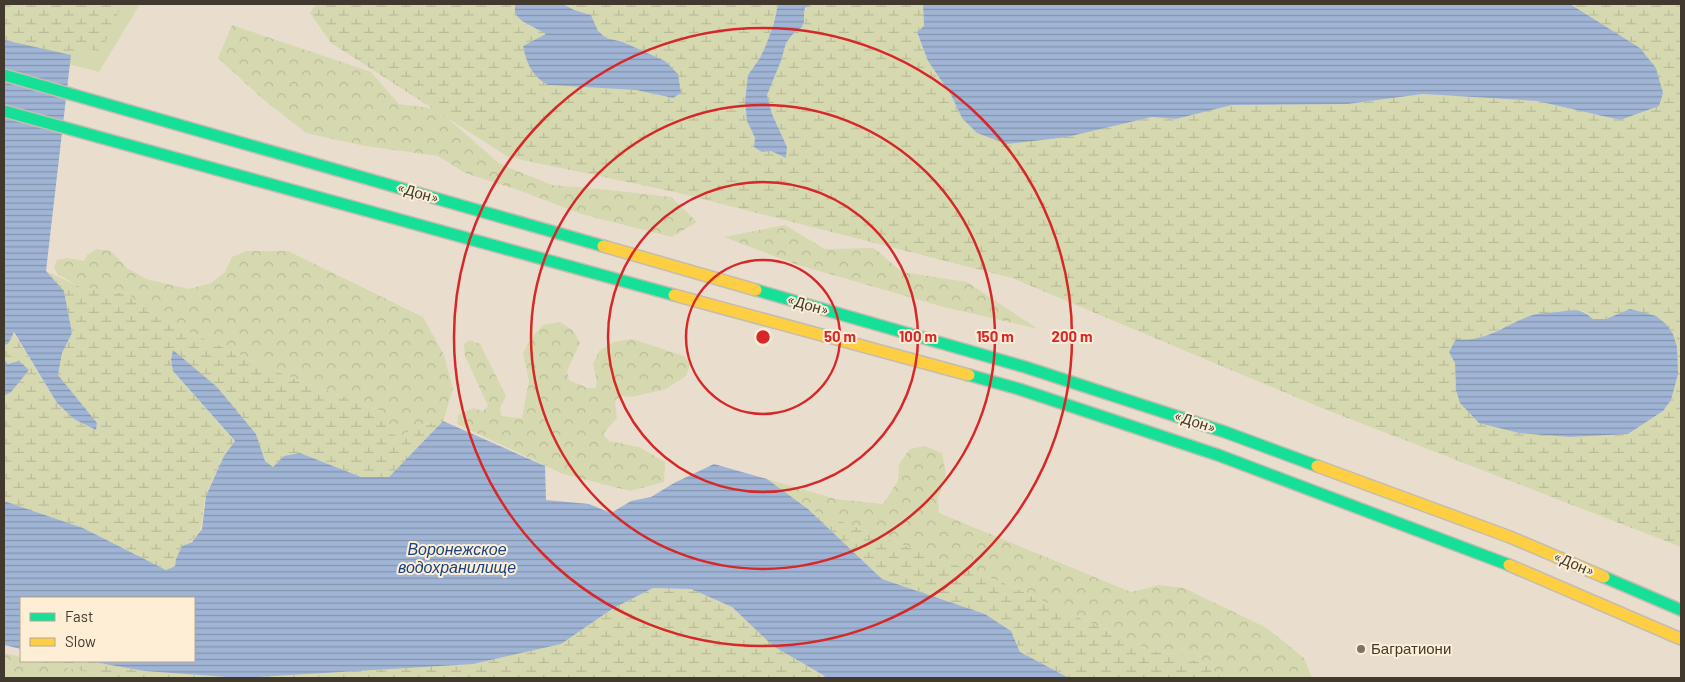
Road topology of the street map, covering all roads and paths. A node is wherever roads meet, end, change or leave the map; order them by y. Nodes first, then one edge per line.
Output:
1 (4, 75) edge
2 (4, 111) edge
3 (1681, 610) edge
4 (1681, 639) edge

1 - 3 highway, «Дон»
2 - 4 highway, «Дон»

